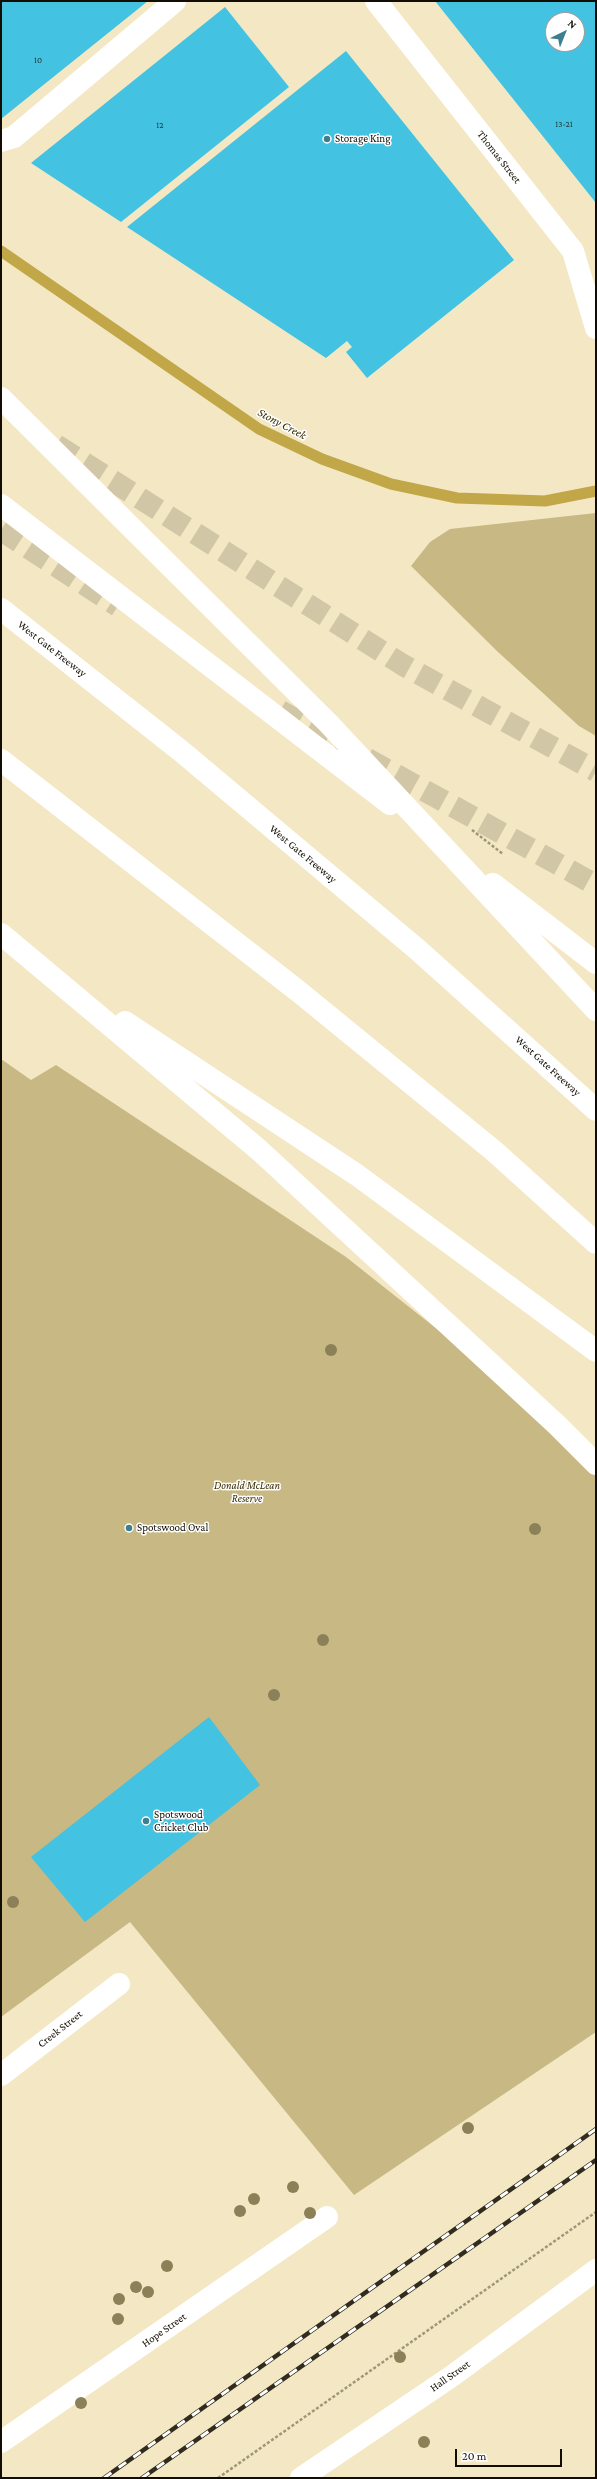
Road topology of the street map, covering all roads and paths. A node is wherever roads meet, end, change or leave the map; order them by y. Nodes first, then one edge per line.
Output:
1 (175, 1) edge
2 (376, 1) edge
3 (1, 141) edge
4 (596, 328) edge
5 (1, 398) edge
6 (1, 505) edge
7 (1, 608) edge
8 (1, 760) edge
9 (1, 934) edge
10 (1, 944) edge
11 (596, 963) edge
12 (596, 1010) edge
13 (596, 1110) edge
14 (596, 1243) edge
15 (596, 1351) edge
16 (596, 1464) edge
17 (119, 1984) dead end
18 (1, 2075) edge
19 (596, 2212) edge
20 (327, 2217) dead end
21 (596, 2270) edge
22 (1, 2442) edge
23 (218, 2478) edge
24 (301, 2478) edge

1 - 3 main road
2 - 4 main road, Thomas Street
5 - 12 main road
6 - 11 main road
7 - 13 main road, West Gate Freeway
8 - 14 main road
9 - 16 main road
10 - 15 main road
17 - 18 main road, Creek Street
19 - 23 path
20 - 22 main road, Hope Street
21 - 24 main road, Hall Street

